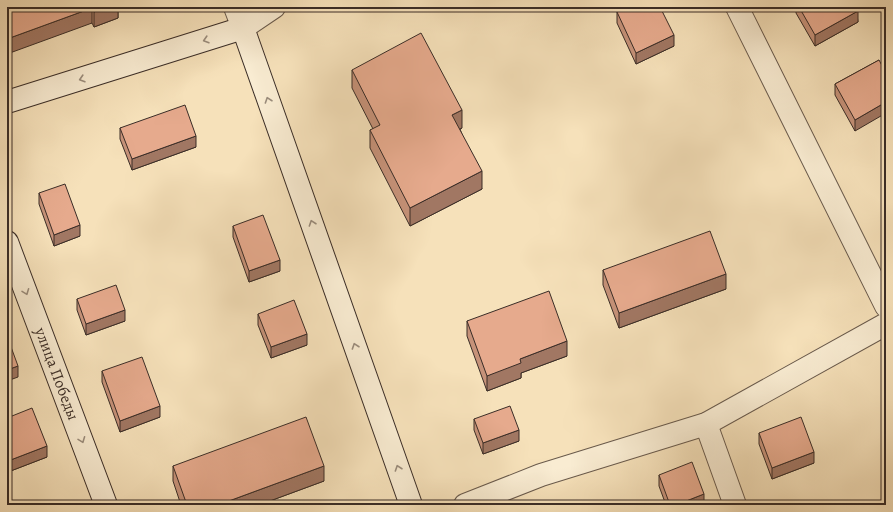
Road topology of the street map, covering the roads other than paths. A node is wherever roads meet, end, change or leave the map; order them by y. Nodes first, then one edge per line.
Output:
1 (235, 7) edge
2 (274, 7) edge
3 (737, 7) edge
4 (243, 28) junction
5 (7, 102) edge
6 (7, 242) edge
7 (886, 306) edge
8 (886, 324) edge
9 (706, 424) junction
10 (106, 505) edge
11 (411, 505) edge
12 (465, 505) edge
13 (735, 505) edge

1 - 4 street
2 - 4 street
3 - 7 street
4 -> 5 street
11 -> 4 street
6 -> 10 street, улица Победы
8 - 9 street
9 - 12 street
9 - 13 street

